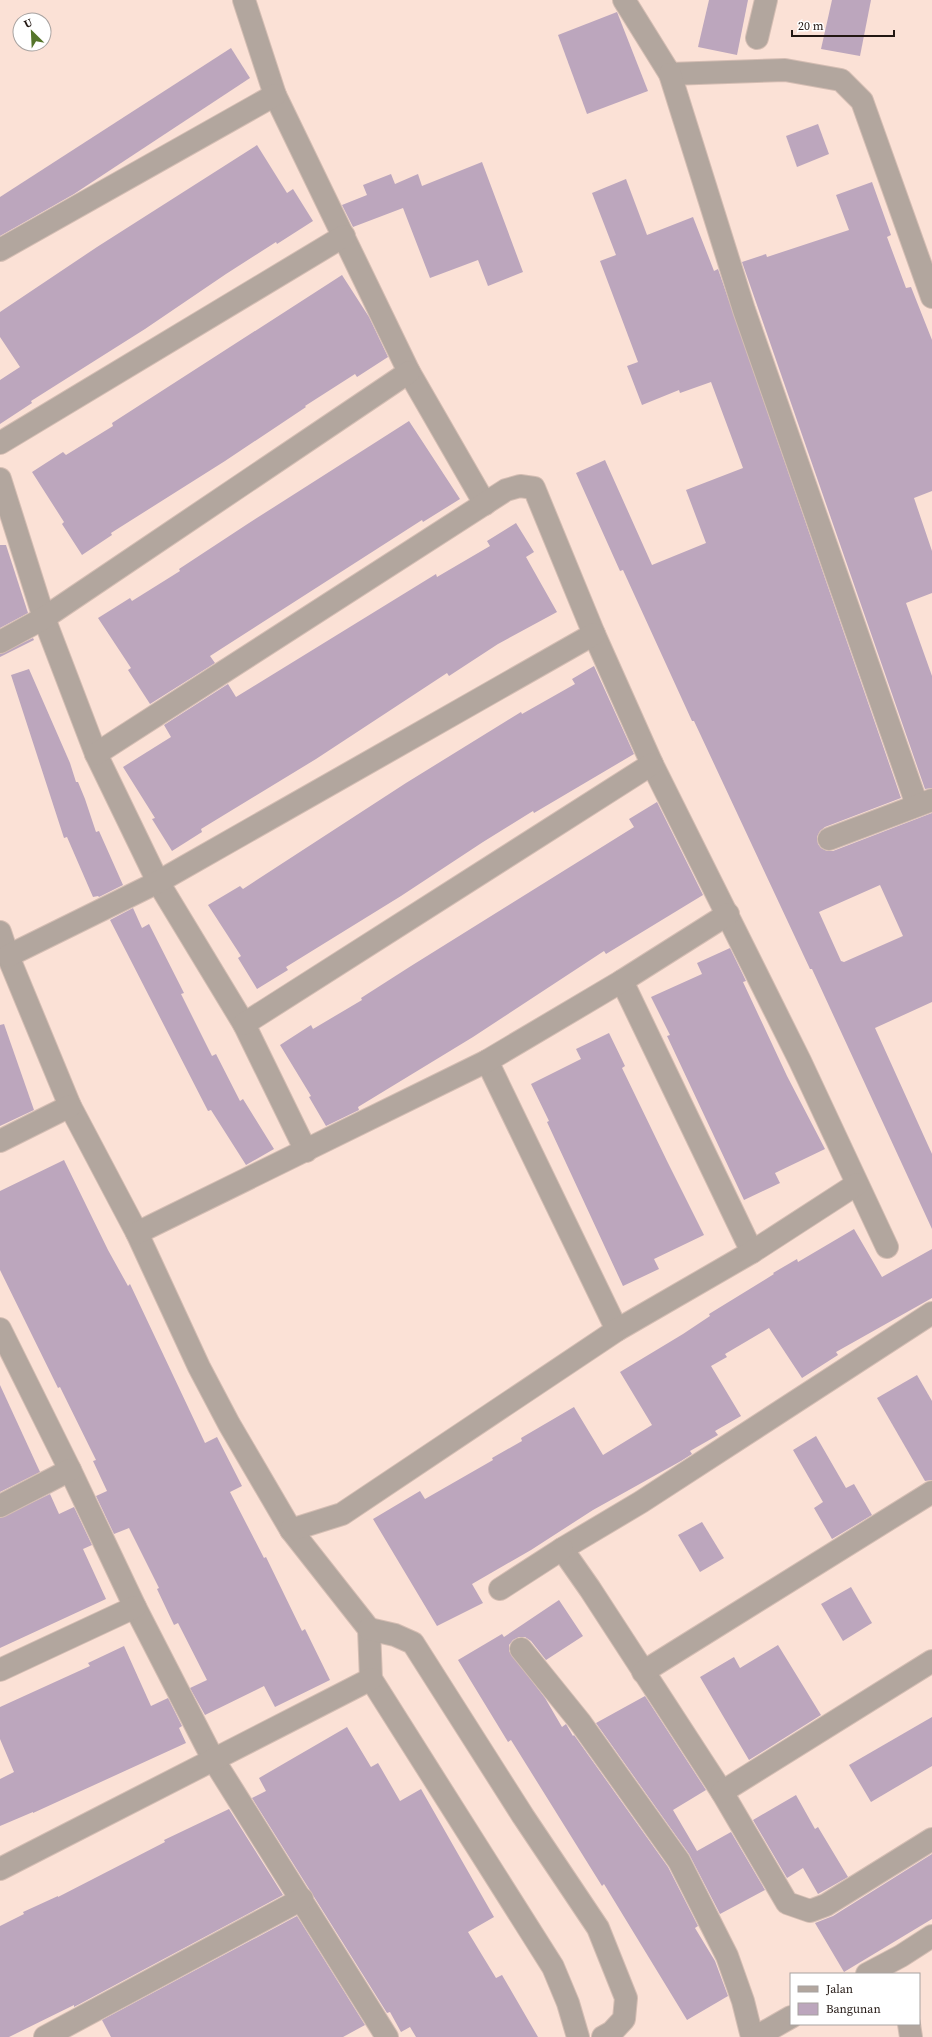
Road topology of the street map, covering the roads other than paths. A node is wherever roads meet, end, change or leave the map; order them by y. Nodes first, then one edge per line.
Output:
1 (244, 0) edge
2 (624, 0) edge
3 (766, 0) edge
4 (757, 38) dead end
5 (670, 74) junction
6 (275, 95) junction
7 (344, 236) junction
8 (0, 250) edge
9 (932, 298) edge
10 (409, 372) junction
11 (0, 443) edge
12 (0, 479) edge
13 (485, 504) junction
14 (44, 618) junction
15 (594, 634) junction
16 (0, 642) edge
17 (96, 754) junction
18 (652, 764) junction
19 (925, 803) edge
20 (829, 839) dead end
21 (158, 882) junction
22 (728, 914) junction
23 (0, 932) edge
24 (8, 956) junction
25 (622, 982) junction
26 (244, 1024) junction
27 (487, 1061) junction
28 (70, 1106) junction
29 (0, 1141) edge
30 (306, 1151) junction
31 (856, 1184) junction
32 (137, 1233) junction
33 (887, 1247) dead end
34 (752, 1252) junction
35 (932, 1314) edge
36 (0, 1329) edge
37 (617, 1330) junction
38 (70, 1470) junction
39 (932, 1492) edge
40 (0, 1506) edge
41 (291, 1530) junction
42 (562, 1549) junction
43 (500, 1589) dead end
44 (135, 1607) junction
45 (369, 1629) junction
46 (521, 1648) dead end
47 (932, 1661) edge
48 (0, 1670) edge
49 (643, 1672) junction
50 (371, 1679) junction
51 (213, 1759) junction
52 (722, 1792) junction
53 (932, 1839) edge
54 (0, 1869) edge
55 (302, 1899) junction
56 (932, 1936) edge
57 (902, 1965) edge
58 (871, 1973) edge
59 (790, 2018) edge
60 (909, 2025) edge
61 (45, 2037) edge
62 (387, 2037) edge
63 (578, 2037) edge
64 (603, 2037) edge
65 (752, 2037) edge
66 (756, 2037) edge
67 (911, 2037) edge

1 - 6 street
2 - 5 street
3 - 4 street
5 - 9 street
5 - 19 street
6 - 7 street
6 - 8 street
7 - 10 street
7 - 11 street
10 - 13 street
10 - 14 street
12 - 14 street
13 - 15 street
13 - 17 street
14 - 16 street
14 - 17 street
15 - 18 street
15 - 21 street
17 - 21 street
18 - 22 street
18 - 26 street
19 - 20 street
21 - 24 street
21 - 26 street
22 - 25 street
22 - 31 street
23 - 24 street
24 - 28 street
25 - 27 street
25 - 34 street
26 - 30 street
27 - 30 street
27 - 37 street
28 - 29 street
28 - 32 street
30 - 32 street
31 - 33 street
31 - 34 street
32 - 41 street
34 - 37 street
35 - 42 street
36 - 38 street
37 - 41 street
38 - 40 street
38 - 44 street
39 - 49 street
41 - 45 street
42 - 43 street
42 - 49 street
44 - 48 street
44 - 51 street
45 - 50 street
45 - 64 street
46 - 65 street
47 - 52 street
49 - 52 street
50 - 51 street
50 - 63 street
51 - 54 street
51 - 55 street
52 - 53 street
55 - 61 street
55 - 62 street
56 - 57 street
57 - 58 street
59 - 66 street
60 - 67 street

